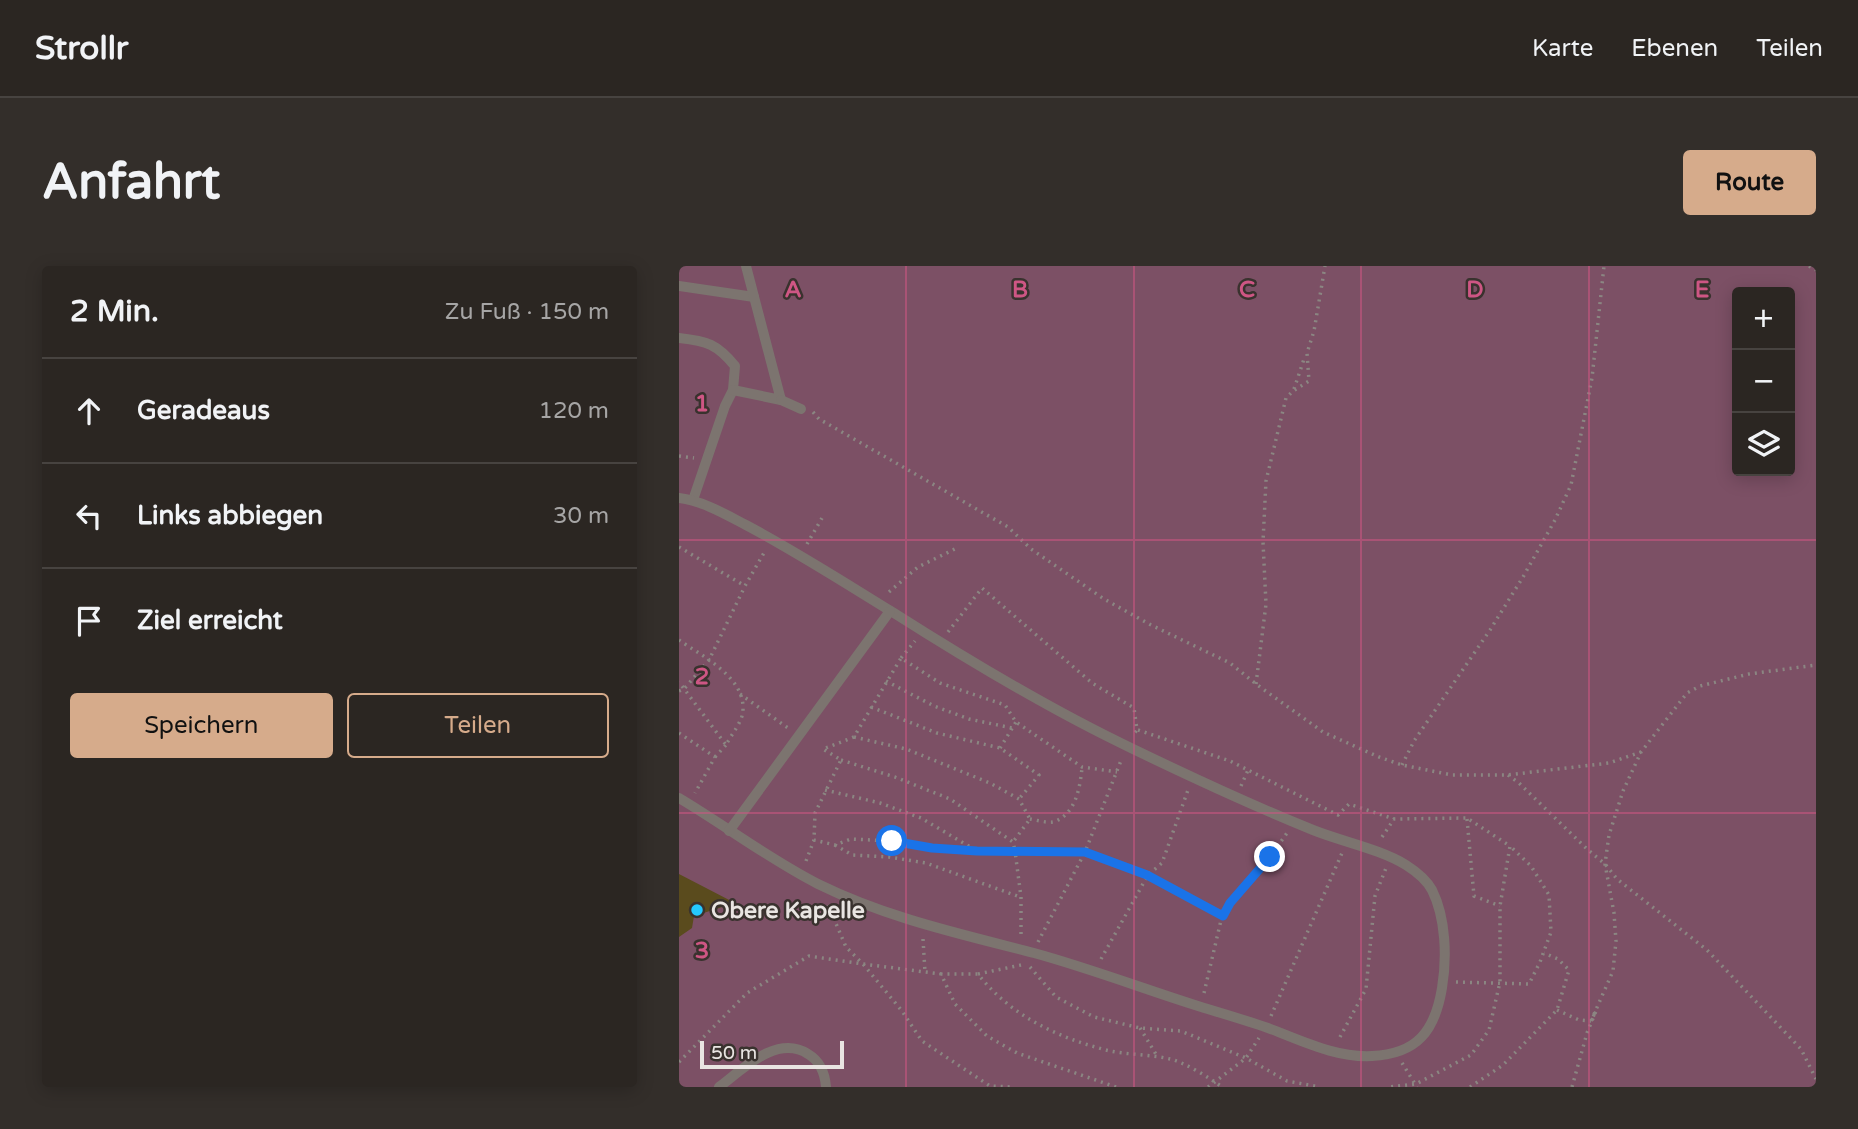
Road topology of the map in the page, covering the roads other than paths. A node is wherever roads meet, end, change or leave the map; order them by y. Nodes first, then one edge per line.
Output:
1 (746, 266) edge
2 (679, 286) edge
3 (754, 297) junction
4 (679, 338) edge
5 (733, 390) junction
6 (781, 400) junction
7 (806, 409) road end
8 (679, 498) edge
9 (693, 500) junction
10 (890, 611) junction
11 (684, 801) edge
12 (729, 831) junction
13 (719, 1087) edge
14 (826, 1087) edge

1 - 3 lane
2 - 3 lane
3 - 6 lane
4 - 5 lane
5 - 6 lane
5 - 9 lane
6 - 7 lane
8 - 9 lane
9 - 10 lane
10 - 12 lane
10 - 12 lane
11 - 12 lane
13 - 14 lane

